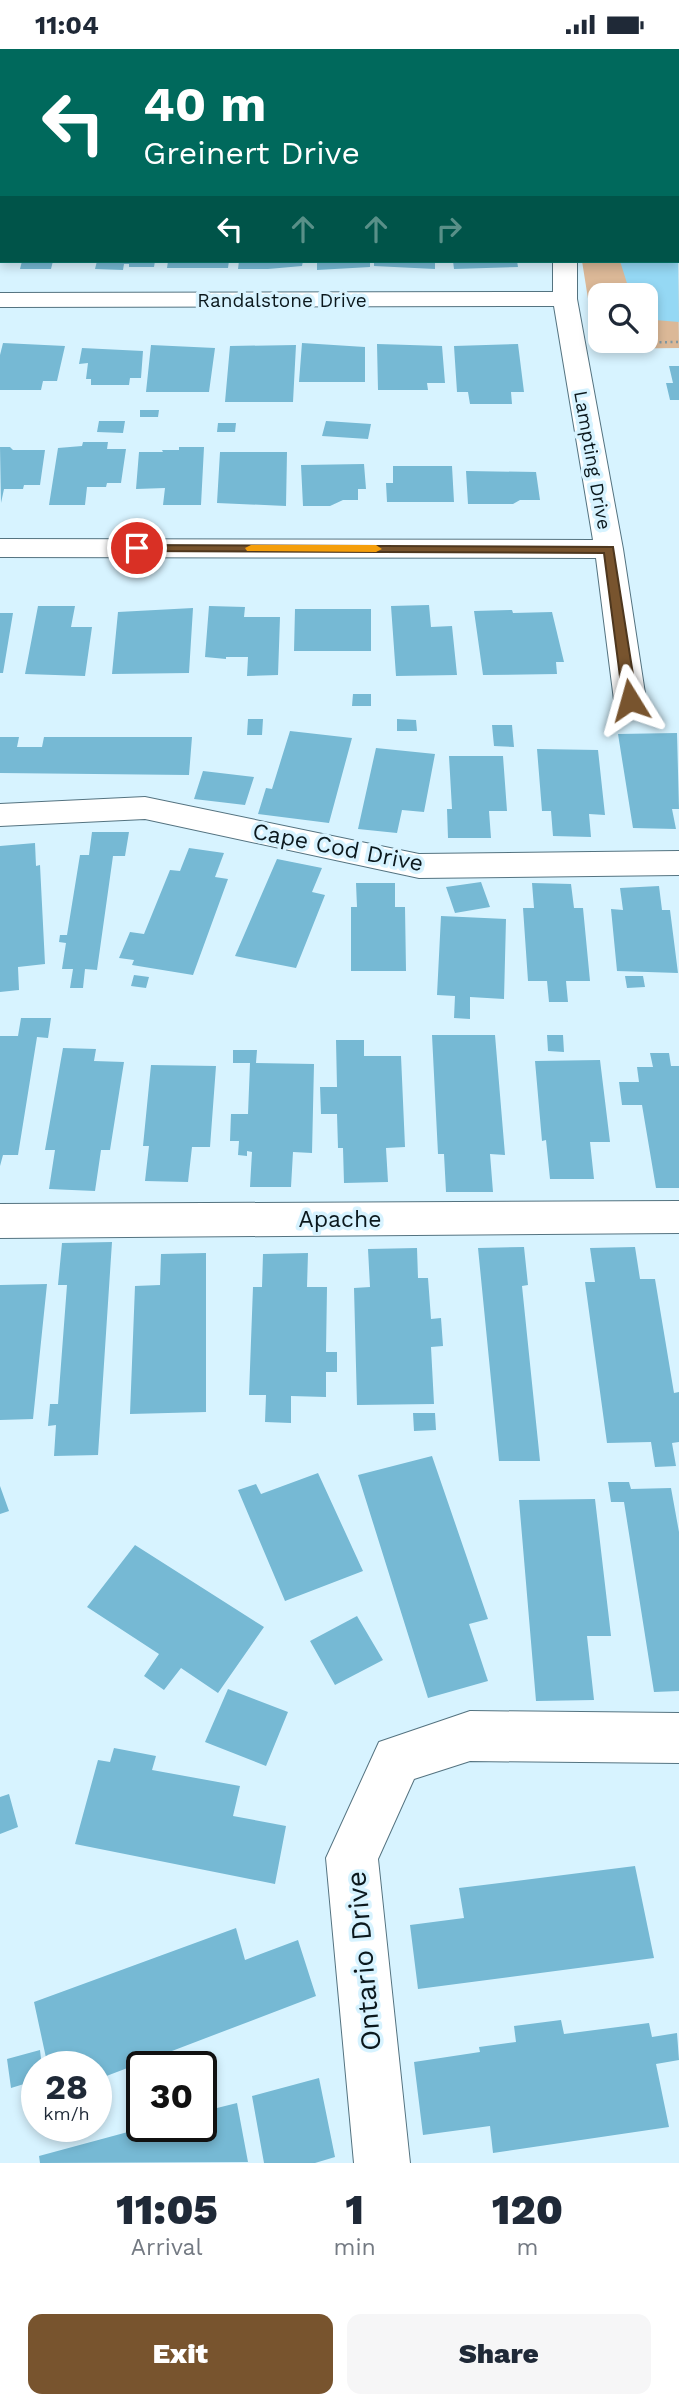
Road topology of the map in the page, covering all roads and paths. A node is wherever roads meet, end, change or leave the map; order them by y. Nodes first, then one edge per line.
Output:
1 (565, 263) edge
2 (565, 299) junction
3 (0, 300) edge
4 (658, 342) edge
5 (679, 342) edge
6 (0, 548) edge
7 (609, 549) junction
8 (630, 700) dead end
9 (0, 815) edge
10 (679, 863) edge
11 (679, 1217) edge
12 (0, 1221) edge
13 (679, 1738) edge
14 (382, 2163) edge

1 - 2 street, Lampting Drive
2 - 3 street, Randalstone Drive
2 - 7 street, Lampting Drive
4 - 5 path
6 - 7 street
7 - 8 street, Lampting Drive
9 - 10 street, Cape Cod Drive
11 - 12 street, Apache
13 - 14 street, Ontario Drive

